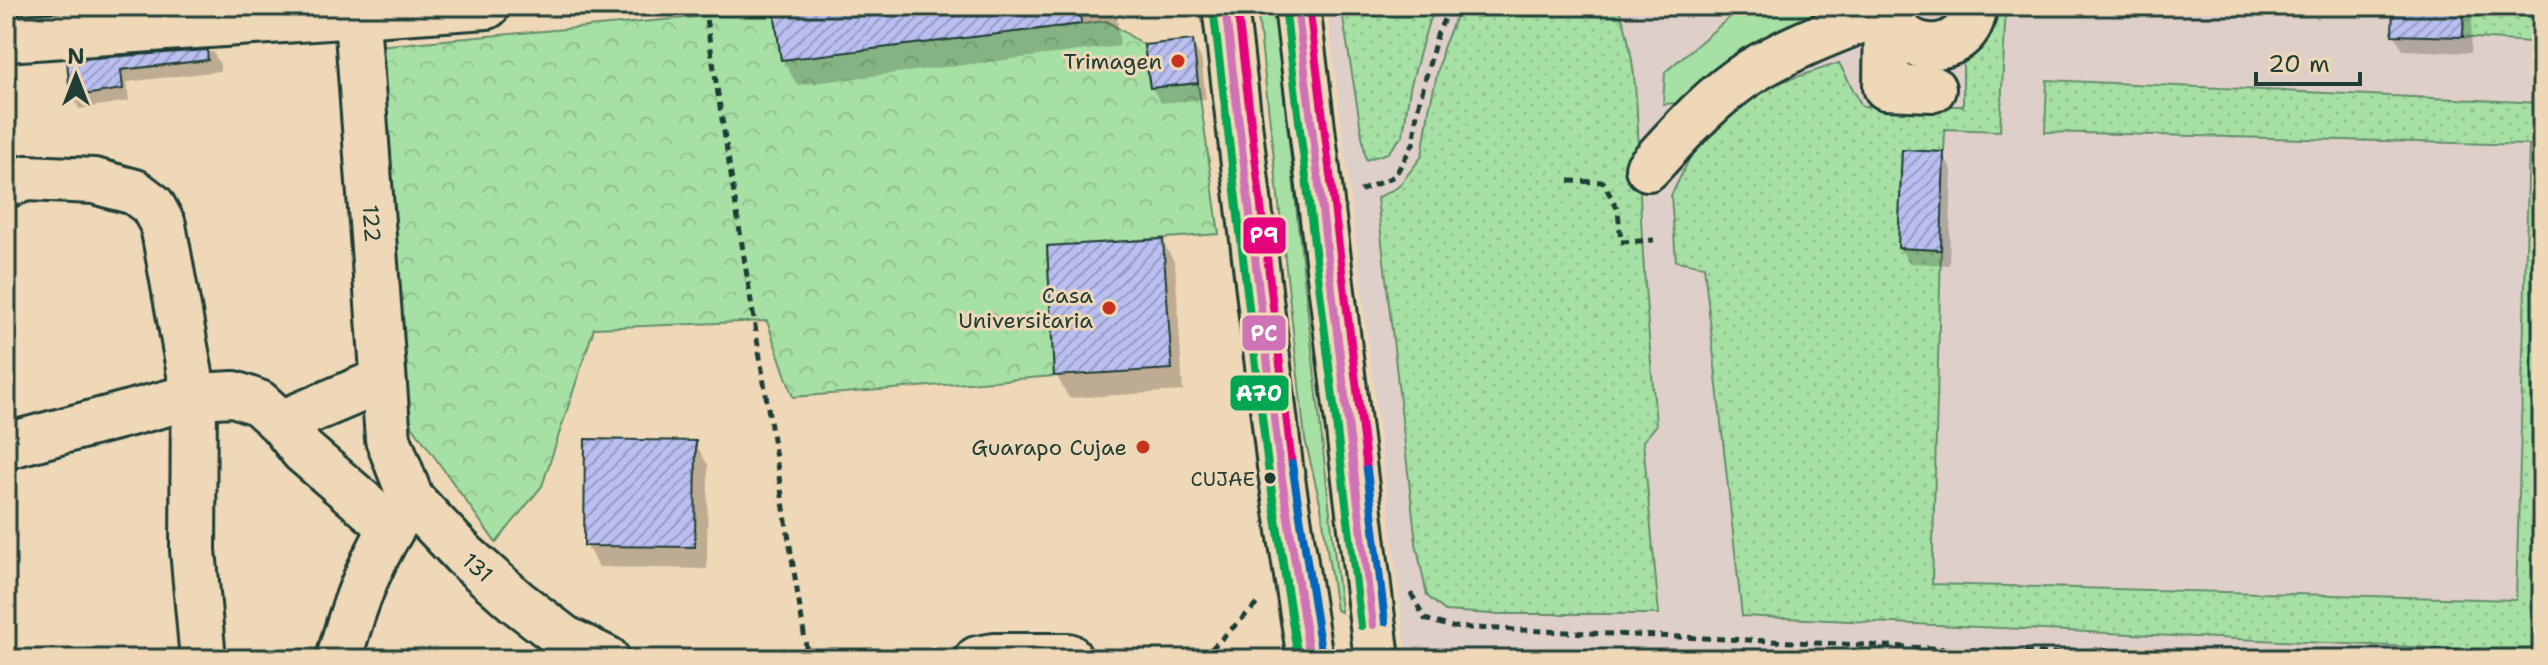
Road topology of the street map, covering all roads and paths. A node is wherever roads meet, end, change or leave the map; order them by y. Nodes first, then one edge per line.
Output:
1 (487, 6) edge
2 (704, 6) edge
3 (1225, 6) edge
4 (1297, 6) edge
5 (1450, 6) edge
6 (1974, 6) edge
7 (1887, 8) edge
8 (357, 10) edge
9 (6, 39) edge
10 (1933, 89) dead end
11 (1648, 168) dead end
12 (1357, 176) dead end
13 (1569, 181) dead end
14 (6, 185) edge
15 (1654, 240) dead end
16 (383, 380) junction
17 (194, 396) junction
18 (281, 423) junction
19 (388, 439) joint
20 (6, 446) edge
21 (401, 513) junction
22 (1297, 565) junction
23 (1410, 584) dead end
24 (203, 659) edge
25 (339, 659) edge
26 (607, 659) edge
27 (808, 659) edge
28 (977, 659) edge
29 (1070, 659) edge
30 (1201, 659) edge
31 (1310, 659) edge
32 (1377, 659) edge
33 (2181, 659) edge

1 - 8 main road
2 - 27 path
3 - 22 main road
4 - 32 main road
5 - 12 path
6 - 7 main road
7 - 10 main road
7 - 11 main road
8 - 9 main road
8 - 16 main road, 122
13 - 15 path
14 - 17 main road
16 - 18 main road
16 - 19 main road, 122
17 - 18 main road
17 - 20 main road
17 - 24 main road
18 - 21 main road
19 - 21 main road, 131
21 - 25 main road
21 - 26 main road, 131
22 - 30 path
22 - 31 main road
23 - 33 path
28 - 29 main road

